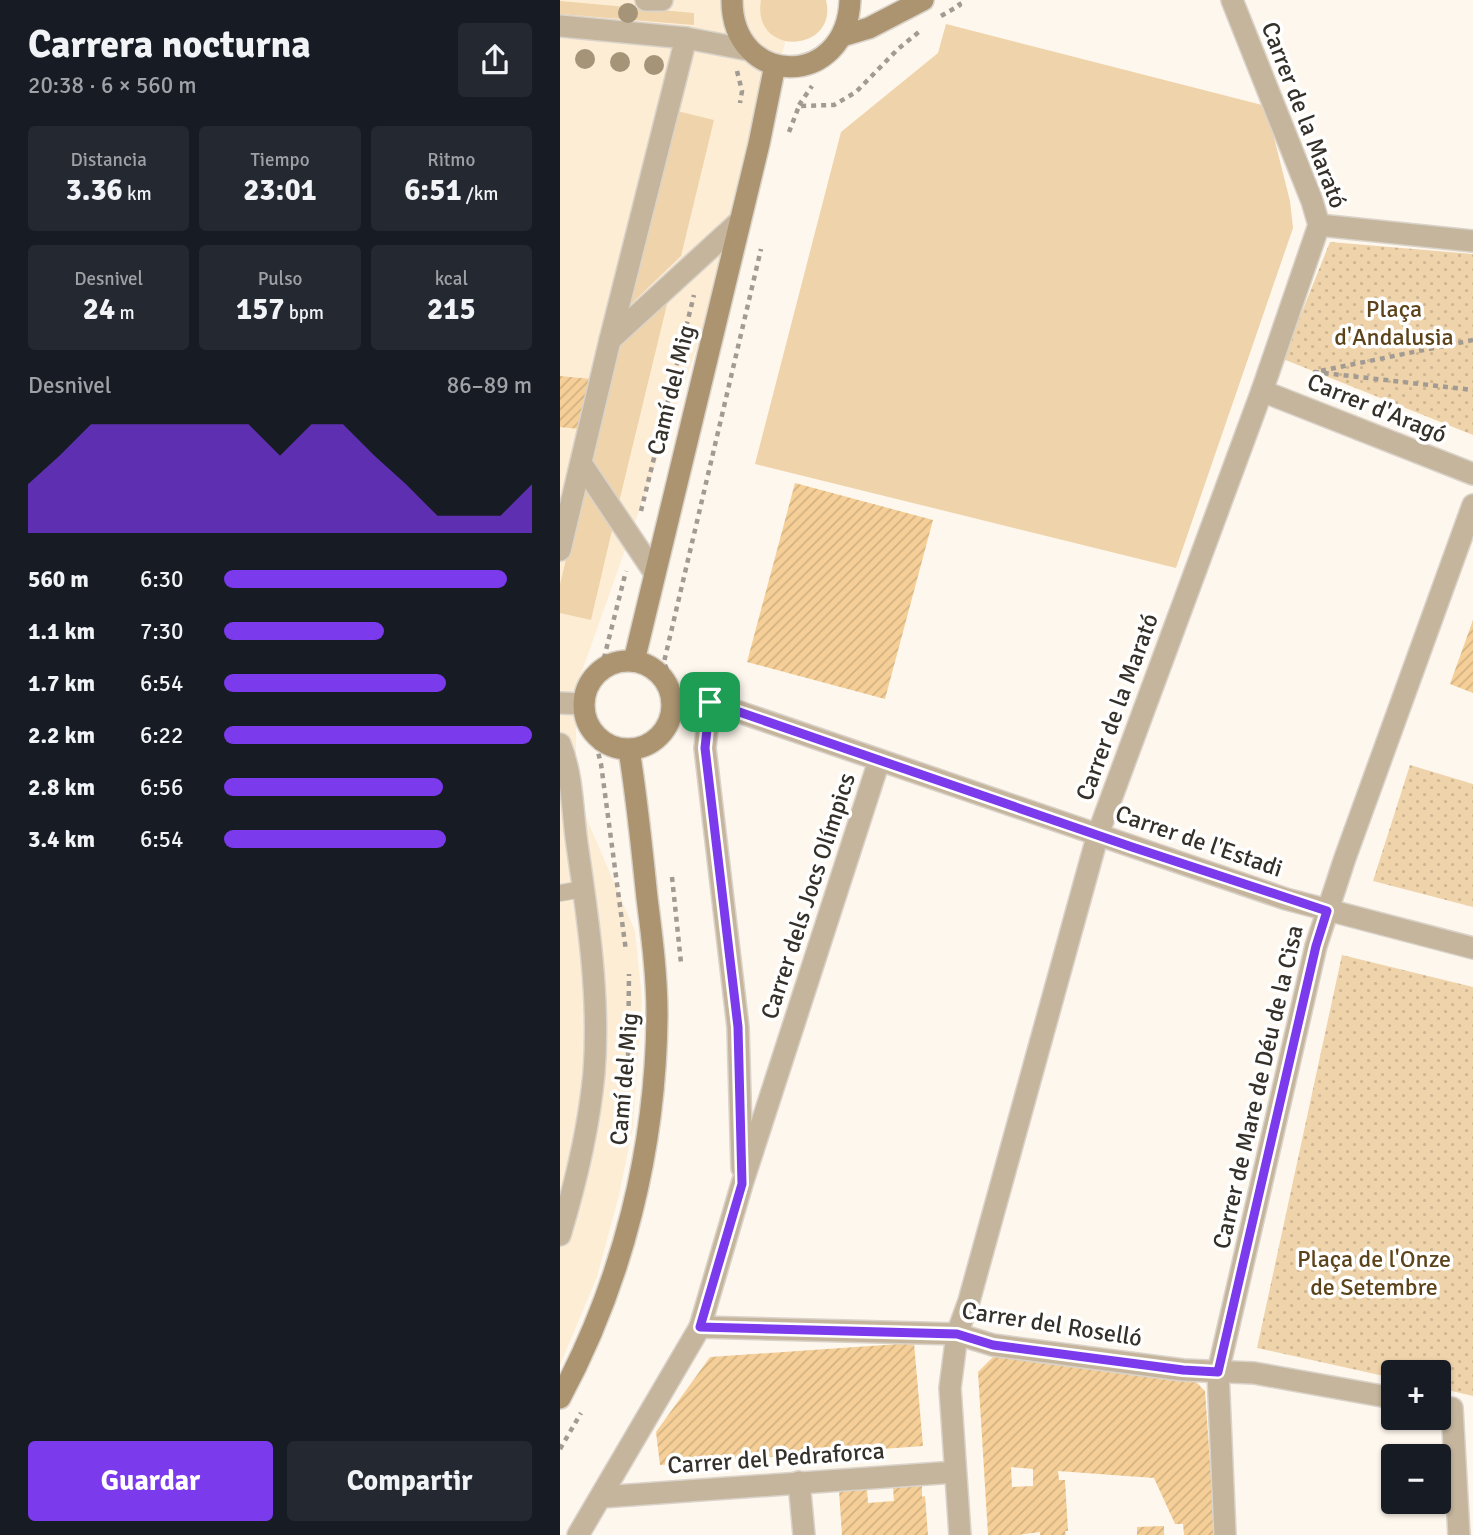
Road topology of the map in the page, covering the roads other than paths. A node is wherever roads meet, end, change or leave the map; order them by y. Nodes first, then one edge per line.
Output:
1 (646, 0) edge
2 (663, 0) edge
3 (732, 0) edge
4 (849, 0) edge
5 (923, 0) edge
6 (1232, 0) edge
7 (560, 26) edge
8 (842, 36) junction
9 (686, 38) junction
10 (741, 55) junction
11 (775, 65) junction
12 (740, 220) junction
13 (1319, 225) junction
14 (1473, 242) edge
15 (610, 340) junction
16 (1262, 391) junction
17 (581, 463) junction
18 (1473, 474) edge
19 (1473, 505) edge
20 (560, 550) edge
21 (654, 572) junction
22 (634, 661) junction
23 (672, 701) junction
24 (710, 702) junction
25 (574, 703) edge
26 (560, 744) edge
27 (629, 750) junction
28 (879, 761) junction
29 (1098, 834) junction
30 (583, 889) junction
31 (560, 893) edge
32 (1327, 911) junction
33 (1473, 948) edge
34 (742, 1184) junction
35 (560, 1235) edge
36 (700, 1327) junction
37 (957, 1334) junction
38 (1218, 1372) junction
39 (1381, 1396) edge
40 (560, 1398) edge
41 (1454, 1409) edge
42 (955, 1472) junction
43 (799, 1482) junction
44 (602, 1497) junction
45 (578, 1535) edge
46 (804, 1535) edge
47 (960, 1535) edge
48 (1226, 1535) edge
49 (1459, 1535) edge

1 - 2 street
3 - 10 street
4 - 8 street
5 - 8 street
6 - 13 street, Carrer de la Marató
7 - 9 street
8 - 11 street
9 - 10 street
9 - 15 street
10 - 11 street
11 - 12 street, Camí del Mig
12 - 15 street, Camí del Mig
12 - 21 street, Camí del Mig
13 - 14 street
13 - 16 street, Carrer de la Marató
15 - 17 street
16 - 18 street, Carrer d'Aragó
16 - 29 street, Carrer de la Marató
17 - 20 street
17 - 21 street
19 - 32 street, Carrer de Mare de Déu de la Cisa
21 - 22 street, Camí del Mig
22 - 23 street
22 - 25 street
23 - 24 street, Carrer de l'Estadi
23 - 27 street
24 - 28 street, Carrer de l'Estadi
24 - 34 street
25 - 27 street
26 - 30 street, Camí del Mig
27 - 40 street, Camí del Mig
28 - 29 street, Carrer de l'Estadi
28 - 34 street, Carrer dels Jocs Olímpics
29 - 32 street, Carrer de l'Estadi
29 - 37 street, Carrer de la Marató
30 - 31 lane
30 - 35 street, Camí del Mig
32 - 33 street, Carrer de l'Estadi
32 - 38 street, Carrer de Mare de Déu de la Cisa
34 - 36 street, Carrer dels Jocs Olímpics
36 - 37 street, Carrer del Roselló
36 - 44 street
37 - 38 street, Carrer del Roselló
37 - 42 street, Carrer de la Marató
38 - 39 street, Carrer del Roselló
38 - 48 street, Carrer de Mare de Déu de la Cisa
41 - 49 street
42 - 43 street, Carrer del Pedraforca
42 - 47 street, Carrer de la Marató
43 - 44 street, Carrer del Pedraforca
43 - 46 street
44 - 45 street

